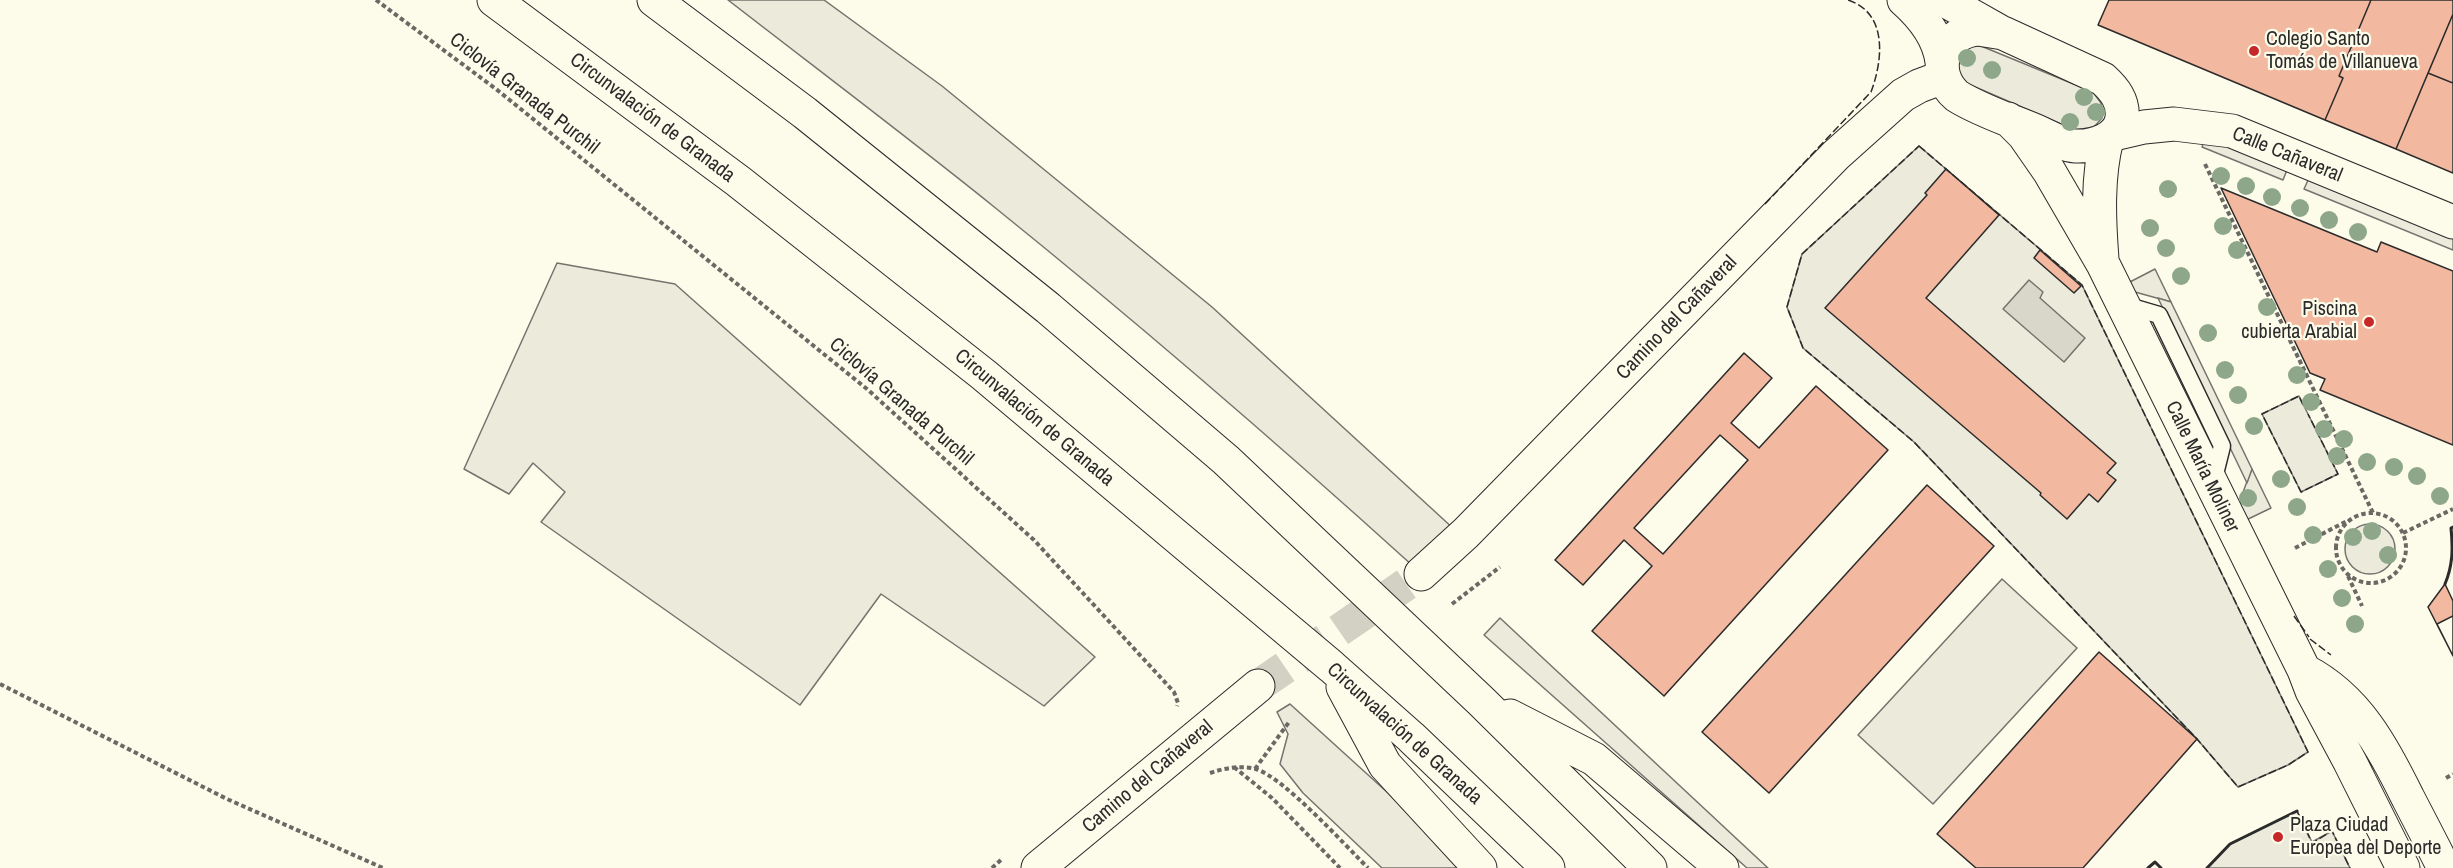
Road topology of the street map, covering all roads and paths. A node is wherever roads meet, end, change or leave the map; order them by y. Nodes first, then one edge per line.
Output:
1 (376, 0) edge
2 (494, 0) edge
3 (654, 0) edge
4 (1904, 0) edge
5 (1944, 0) edge
6 (2003, 33) junction
7 (1942, 70) junction
8 (2008, 119) junction
9 (2110, 136) junction
10 (2205, 163) dead end
11 (2453, 222) edge
12 (2103, 264) junction
13 (2453, 509) edge
14 (2373, 513) junction
15 (2353, 518) junction
16 (2403, 533) junction
17 (2295, 548) dead end
18 (1500, 567) dead end
19 (1421, 574) tunnel mouth
20 (2348, 576) junction
21 (1452, 604) dead end
22 (2362, 606) dead end
23 (1332, 667) junction
24 (2304, 670) junction
25 (0, 684) edge
26 (1258, 686) tunnel mouth
27 (1482, 702) junction
28 (1176, 709) dead end
29 (1289, 722) dead end
30 (2383, 746) junction
31 (2350, 762) junction
32 (1256, 769) junction
33 (2453, 774) edge
34 (2446, 778) dead end
35 (1008, 855) dead end
36 (383, 868) edge
37 (992, 868) edge
38 (1038, 868) edge
39 (1340, 868) edge
40 (1368, 868) edge
41 (1480, 868) edge
42 (1548, 868) edge
43 (1650, 868) edge
44 (1722, 868) edge
45 (2403, 868) edge
46 (2444, 868) edge

1 - 28 path, Ciclovía Granada Purchil
2 - 23 main road, Circunvalación de Granada
3 - 27 main road
4 - 7 main road
5 - 6 main road
6 - 7 main road
6 - 9 main road, Calle María Moliner
7 - 8 main road, Calle Cañaveral
7 - 19 main road, Camino del Cañaveral
8 - 9 main road, Calle Cañaveral
8 - 12 main road, Calle María Moliner
9 - 11 main road, Calle Cañaveral
9 - 12 main road, Calle María Moliner
10 - 14 path
12 - 24 main road, Calle María Moliner
13 - 16 path
14 - 15 path
14 - 16 path
15 - 17 path
15 - 20 path
16 - 20 path
18 - 21 path
20 - 22 path
23 - 41 main road
23 - 42 main road, Circunvalación de Granada
24 - 30 main road
24 - 31 main road, Calle María Moliner
25 - 36 path
26 - 38 main road, Camino del Cañaveral
27 - 43 main road
27 - 44 main road
29 - 32 path
30 - 31 lane
30 - 46 main road
31 - 45 main road, Calle María Moliner
32 - 39 path
32 - 40 path
33 - 34 path
35 - 37 path

